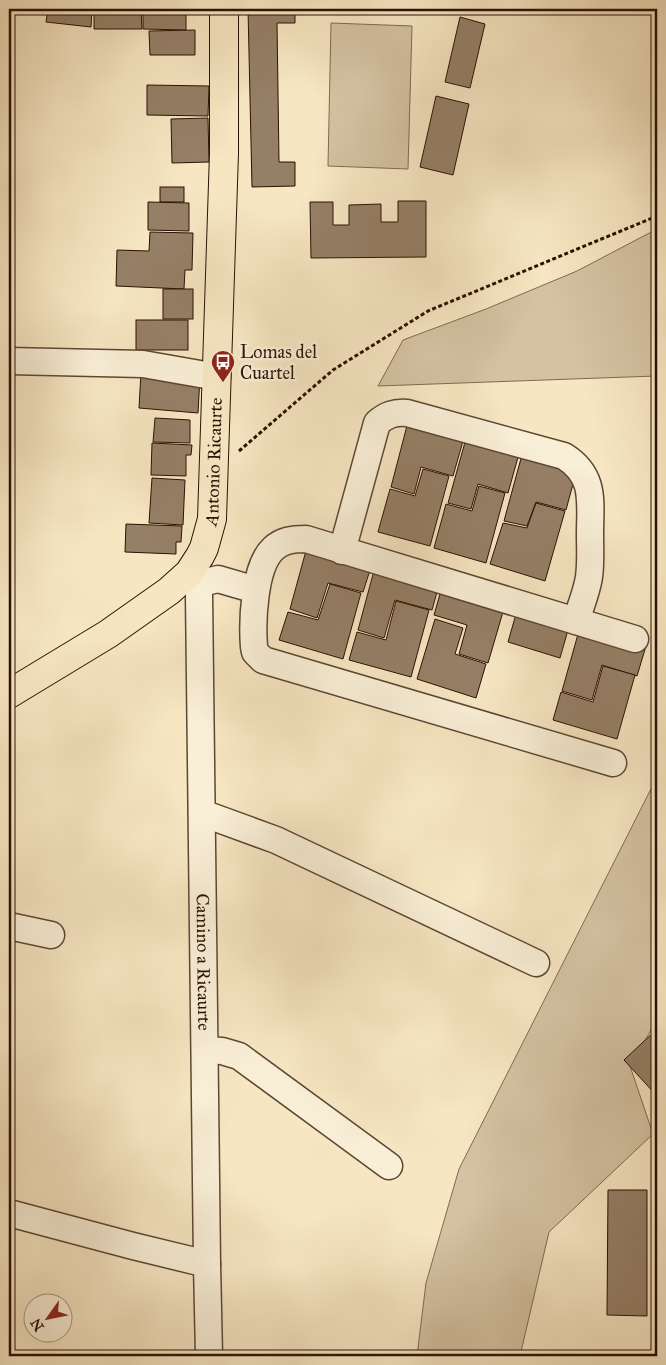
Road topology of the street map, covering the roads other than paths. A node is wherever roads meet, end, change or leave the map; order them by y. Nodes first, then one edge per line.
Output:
1 (224, 9) edge
2 (9, 361) edge
3 (217, 378) junction
4 (342, 551) junction
5 (193, 578) junction
6 (256, 590) junction
7 (576, 621) junction
8 (635, 639) dead end
9 (9, 694) edge
10 (612, 763) dead end
11 (202, 813) junction
12 (9, 926) edge
13 (51, 934) dead end
14 (536, 963) dead end
15 (205, 1050) junction
16 (389, 1166) dead end
17 (9, 1213) edge
18 (207, 1264) junction
19 (209, 1356) edge

1 - 3 main road, Antonio Ricaurte
2 - 3 street
3 - 5 main road, Antonio Ricaurte
4 - 6 street
4 - 7 street
4 - 7 street
5 - 6 street
5 - 9 main road, Antonio Ricaurte
5 - 11 street, Camino a Ricaurte
6 - 10 street
7 - 8 street
11 - 14 street
11 - 15 street, Camino a Ricaurte
12 - 13 street
15 - 16 street
15 - 18 street, Camino a Ricaurte
17 - 18 street
18 - 19 street, Camino a Ricaurte

